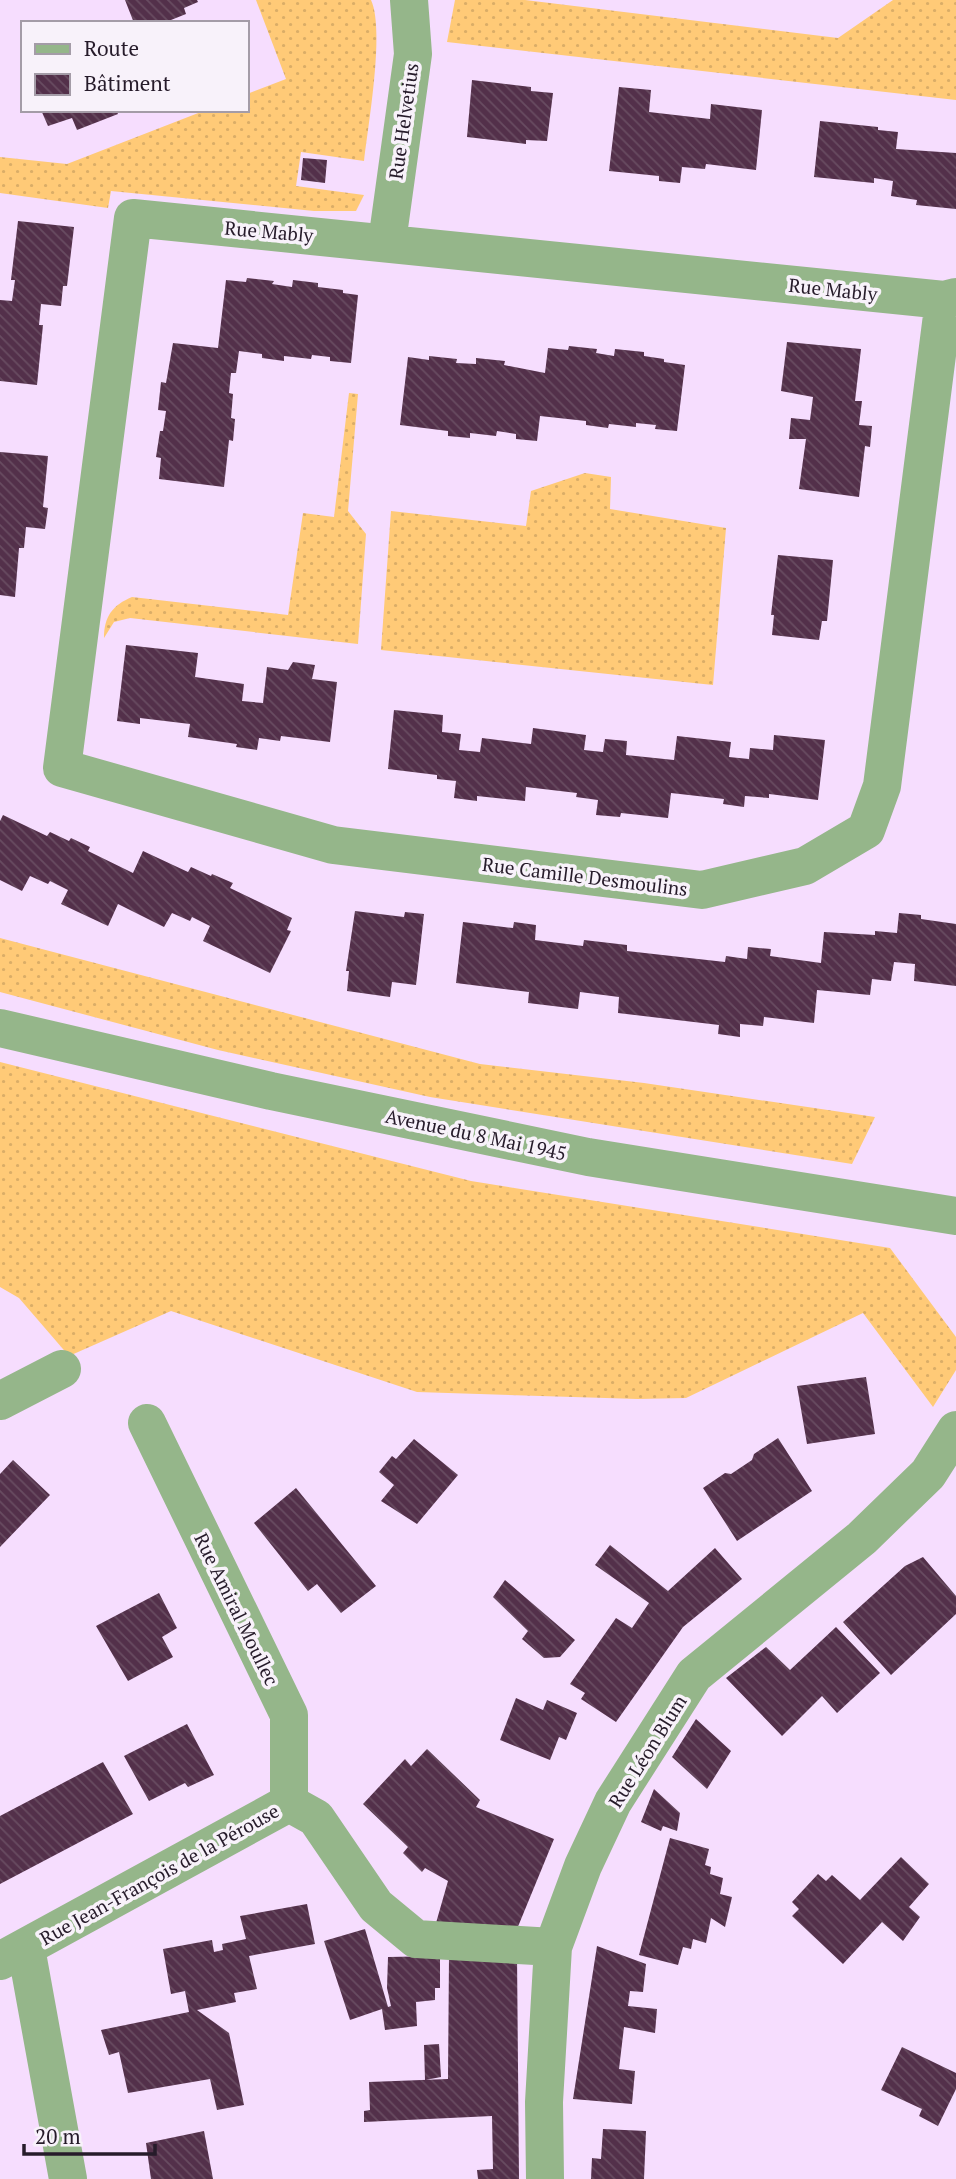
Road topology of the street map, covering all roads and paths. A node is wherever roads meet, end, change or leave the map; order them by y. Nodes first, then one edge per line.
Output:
1 (408, 0) edge
2 (387, 242) junction
3 (950, 299) edge
4 (62, 768) joint
5 (0, 1028) edge
6 (956, 1216) edge
7 (62, 1368) dead end
8 (0, 1401) edge
9 (147, 1423) dead end
10 (956, 1430) edge
11 (942, 1480) edge
12 (289, 1803) junction
13 (553, 1947) junction
14 (13, 1955) edge
15 (68, 2179) edge
16 (545, 2179) edge

1 - 2 street, Rue Helvetius
2 - 3 street, Rue Mably
2 - 4 street, Rue Mably
3 - 4 street, Rue Camille Desmoulins
5 - 6 street, Avenue du 8 Mai 1945
7 - 8 street
9 - 12 street, Rue Amiral Moullec
10 - 11 street, Rue Léon Blum
11 - 13 street, Rue Léon Blum
12 - 13 street, Rue Jean-François de la Pérouse
12 - 14 street, Rue Jean-François de la Pérouse
13 - 16 street, Rue Léon Blum
14 - 15 street

